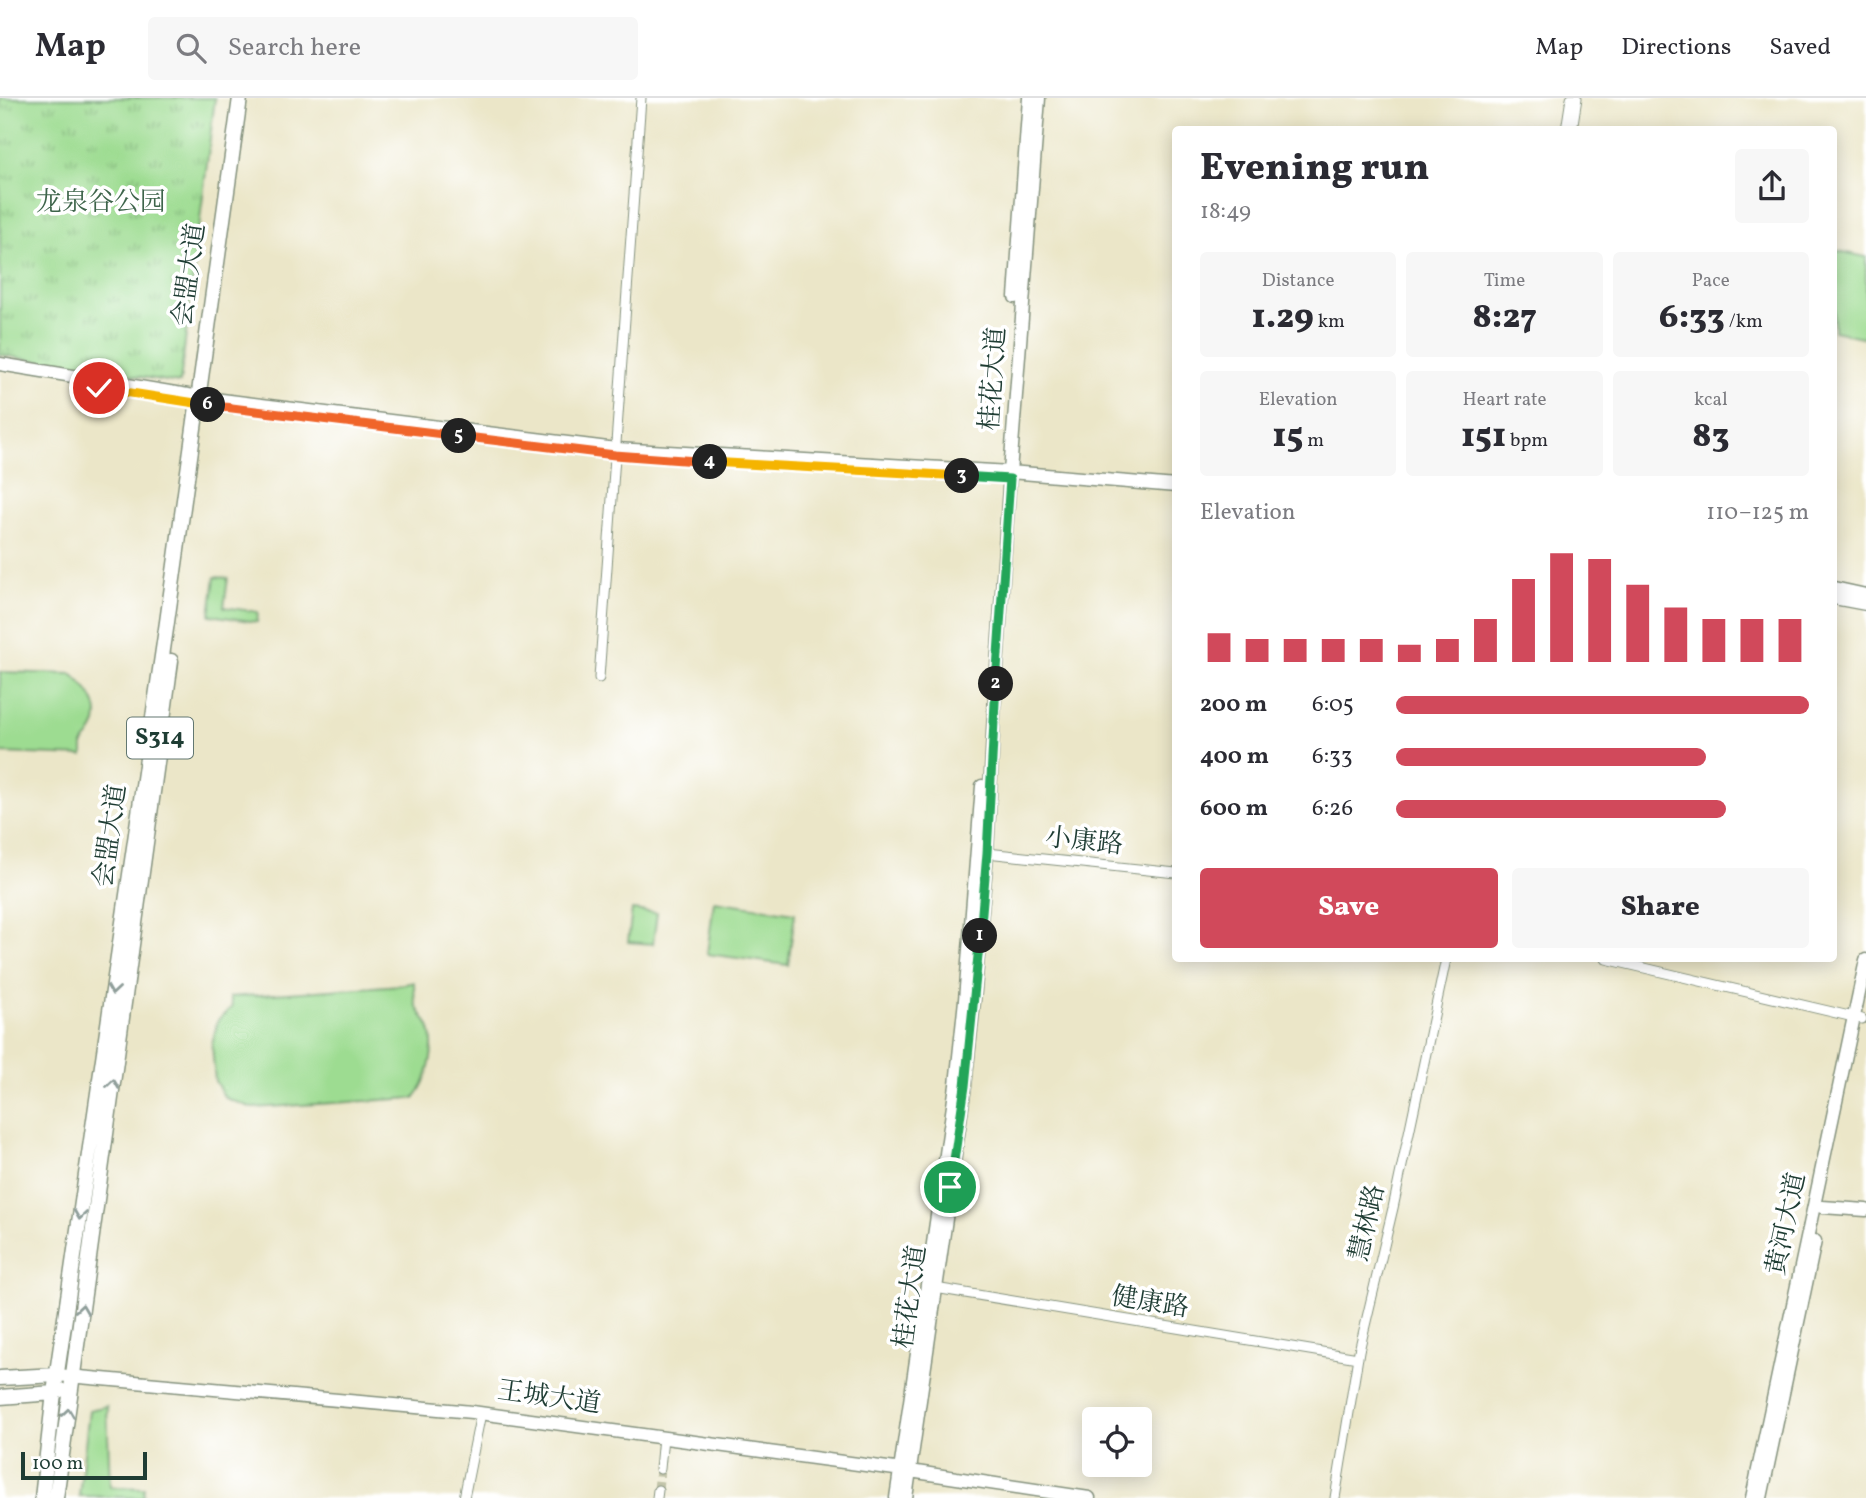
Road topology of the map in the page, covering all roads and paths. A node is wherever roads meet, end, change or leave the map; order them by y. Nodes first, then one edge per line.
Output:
1 (240, 98) edge
2 (248, 98) edge
3 (641, 98) edge
4 (1029, 98) edge
5 (1039, 98) edge
6 (1571, 98) edge
7 (1577, 98) edge
8 (1567, 126) edge
9 (1573, 126) edge
10 (0, 364) edge
11 (0, 372) edge
12 (202, 401) junction
13 (616, 452) junction
14 (1006, 476) junction
15 (1172, 486) edge
16 (1172, 494) edge
17 (1837, 589) edge
18 (1866, 595) edge
19 (1837, 599) edge
20 (1866, 604) edge
21 (599, 678) dead end
22 (987, 853) junction
23 (1172, 873) edge
24 (1866, 960) edge
25 (1445, 962) edge
26 (1619, 962) edge
27 (1866, 999) edge
28 (1862, 1018) junction
29 (1822, 1207) junction
30 (1866, 1210) edge
31 (935, 1288) junction
32 (1358, 1358) junction
33 (57, 1375) junction
34 (0, 1378) edge
35 (72, 1380) junction
36 (54, 1393) junction
37 (0, 1398) edge
38 (480, 1416) junction
39 (663, 1437) junction
40 (660, 1468) tunnel mouth
41 (905, 1473) junction
42 (42, 1498) edge
43 (56, 1498) edge
44 (464, 1498) edge
45 (896, 1498) edge
46 (906, 1498) edge
47 (1050, 1498) edge
48 (1089, 1498) edge
49 (1335, 1498) edge
50 (1752, 1498) edge
51 (1761, 1498) edge

1 - 12 main road, 会盟大道 / S314
2 - 12 main road, 会盟大道 / S314
3 - 13 street
4 - 14 main road, 桂花大道
5 - 14 main road, 桂花大道
6 - 8 street
7 - 9 street
10 - 12 main road
11 - 12 main road
12 - 13 main road
12 -> 33 main road, 会盟大道 / S314
35 -> 12 main road, 会盟大道 / S314
13 - 14 main road
13 - 21 street
14 - 15 main road
14 - 16 main road
14 - 22 main road, 桂花大道
14 - 41 main road, 桂花大道
17 - 18 main road
19 - 20 main road
22 - 23 street, 小康路
22 - 31 main road, 桂花大道
24 - 50 main road, 黄河大道
25 - 32 street, 慧林路
26 - 28 street
27 - 28 main road, 黄河大道
28 - 29 main road, 黄河大道
29 - 30 main road
29 - 51 main road, 黄河大道
31 - 32 street, 健康路
31 - 41 main road, 桂花大道
32 - 49 street, 慧林路
33 - 34 main road, 王城大道
33 - 35 main road, 王城大道
33 - 36 main road, 会盟大道 / S314
35 - 36 main road
35 - 38 main road, 王城大道
43 -> 35 main road, 会盟大道 / S314
36 - 37 main road
36 - 42 main road, 会盟大道 / S314
38 - 39 main road, 王城大道
38 - 41 main road, 王城大道
38 - 44 street
39 - 40 street
39 - 41 main road, 王城大道
41 - 45 main road, 桂花大道
41 - 46 main road, 桂花大道
41 - 47 main road, 王城大道
41 - 48 main road, 王城大道

